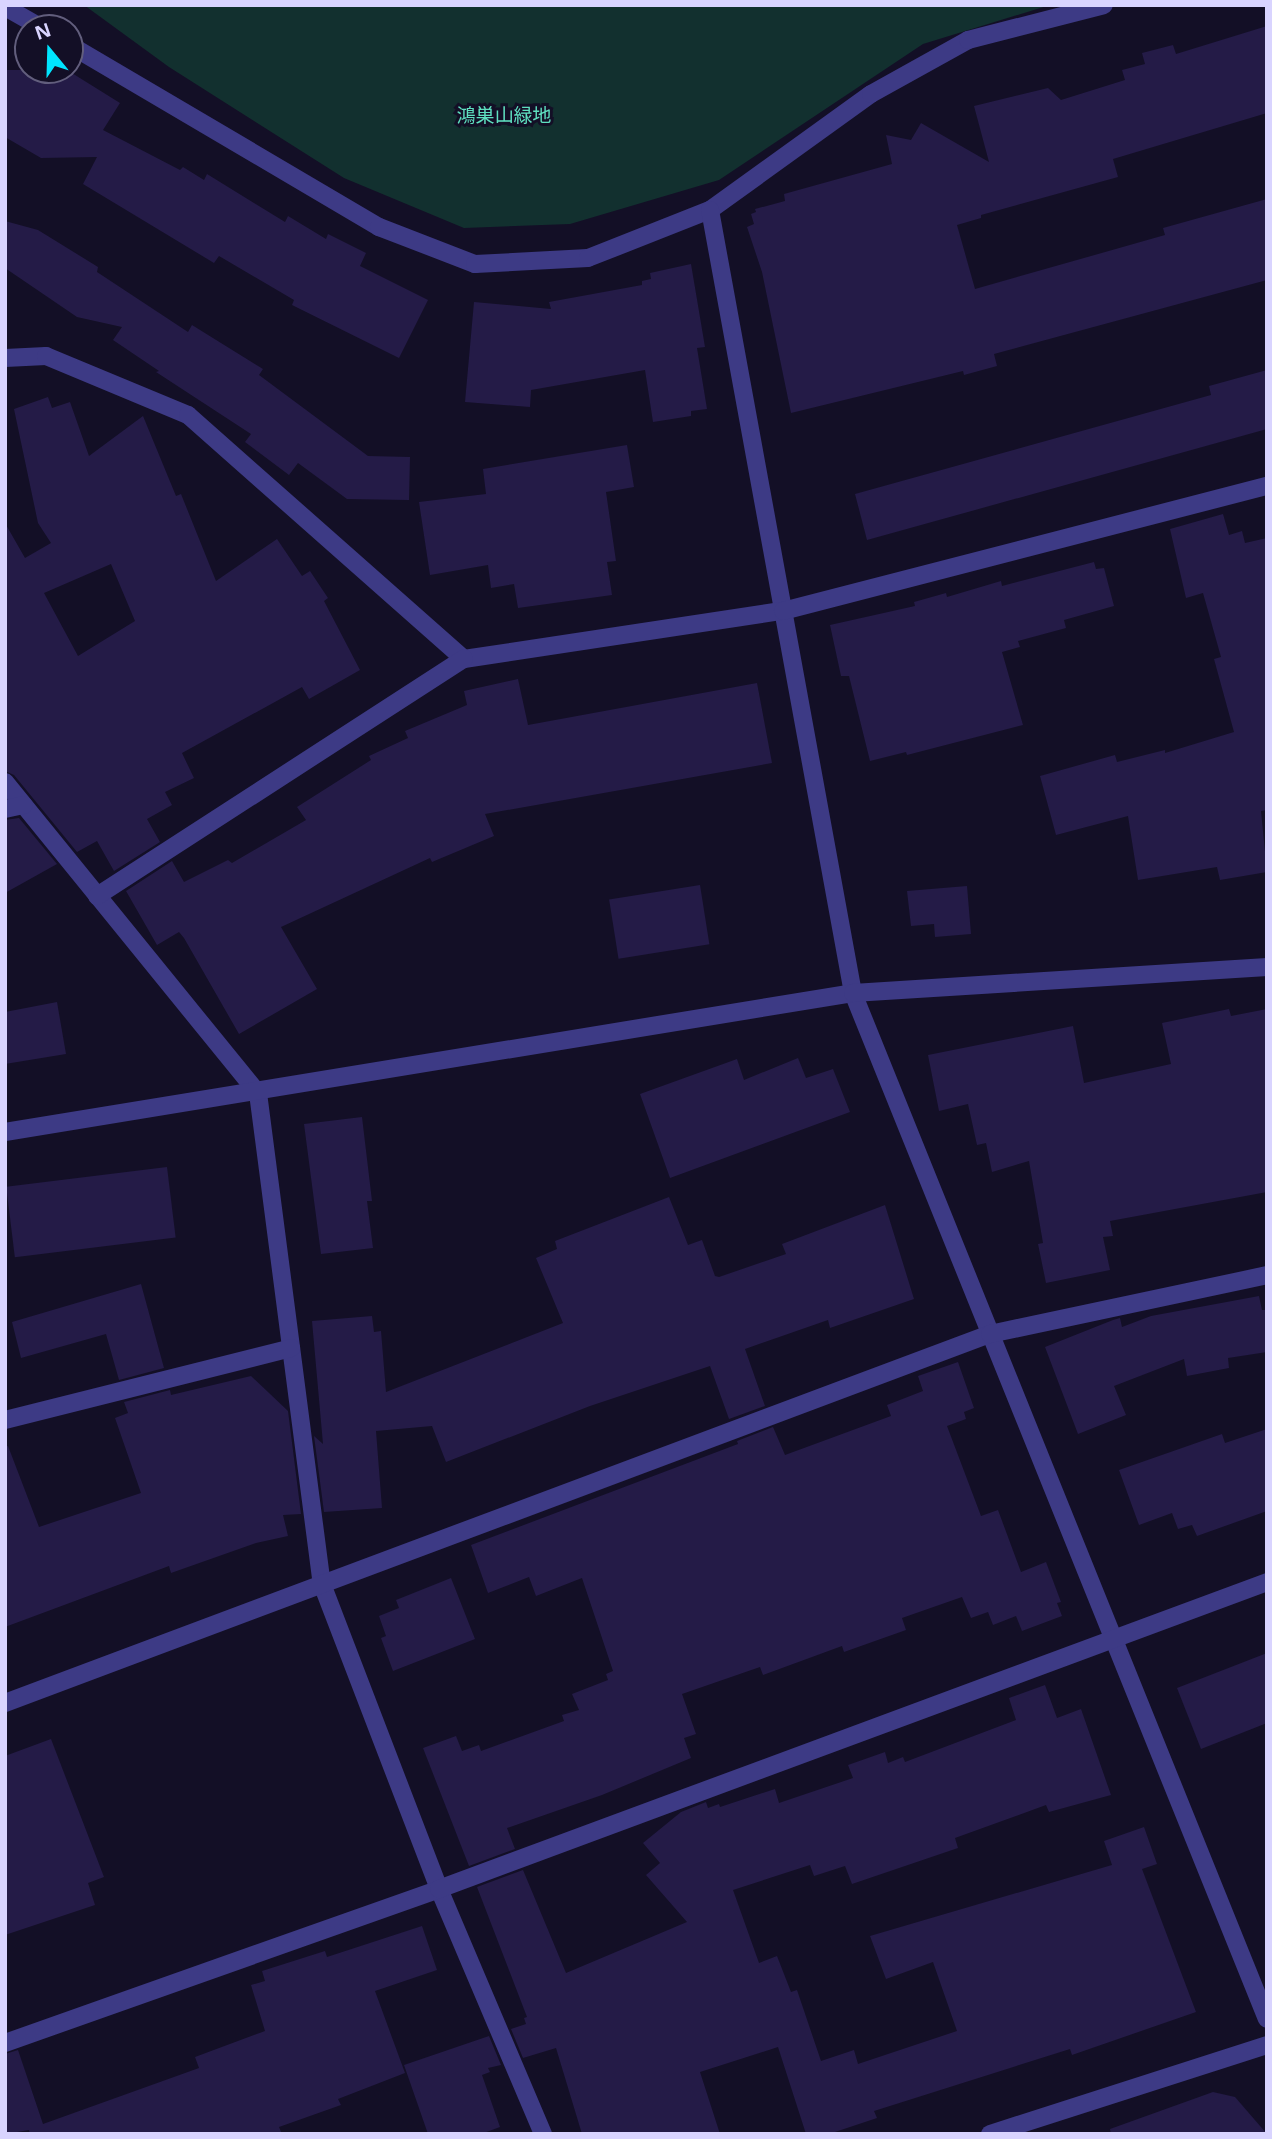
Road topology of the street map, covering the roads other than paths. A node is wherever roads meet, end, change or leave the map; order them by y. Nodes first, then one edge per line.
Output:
1 (1104, 5) edge
2 (84, 53) edge
3 (710, 210) junction
4 (5, 358) edge
5 (1267, 486) edge
6 (783, 611) junction
7 (464, 659) junction
8 (5, 782) edge
9 (24, 805) junction
10 (5, 809) edge
11 (97, 896) junction
12 (1267, 967) edge
13 (853, 993) junction
14 (258, 1093) junction
15 (5, 1132) edge
16 (1267, 1275) edge
17 (990, 1334) junction
18 (291, 1348) junction
19 (5, 1420) edge
20 (1267, 1582) edge
21 (322, 1584) junction
22 (1114, 1639) junction
23 (5, 1703) edge
24 (439, 1889) junction
25 (1267, 2019) edge
26 (5, 2043) edge
27 (1267, 2045) edge
28 (542, 2134) edge
29 (990, 2134) edge

1 - 3 street
2 - 3 street
3 - 6 street
4 - 7 street
5 - 6 street
6 - 7 street
6 - 13 street
7 - 11 street
8 - 9 street
9 - 10 street
9 - 11 street
11 - 14 street
12 - 13 street
13 - 14 street
13 - 17 street
14 - 15 street
14 - 18 street
16 - 17 street
17 - 21 street
17 - 22 street
18 - 19 street
18 - 21 street
20 - 22 street
21 - 23 street
21 - 24 street
22 - 24 street
22 - 25 street
24 - 26 street
24 - 28 street
27 - 29 street

